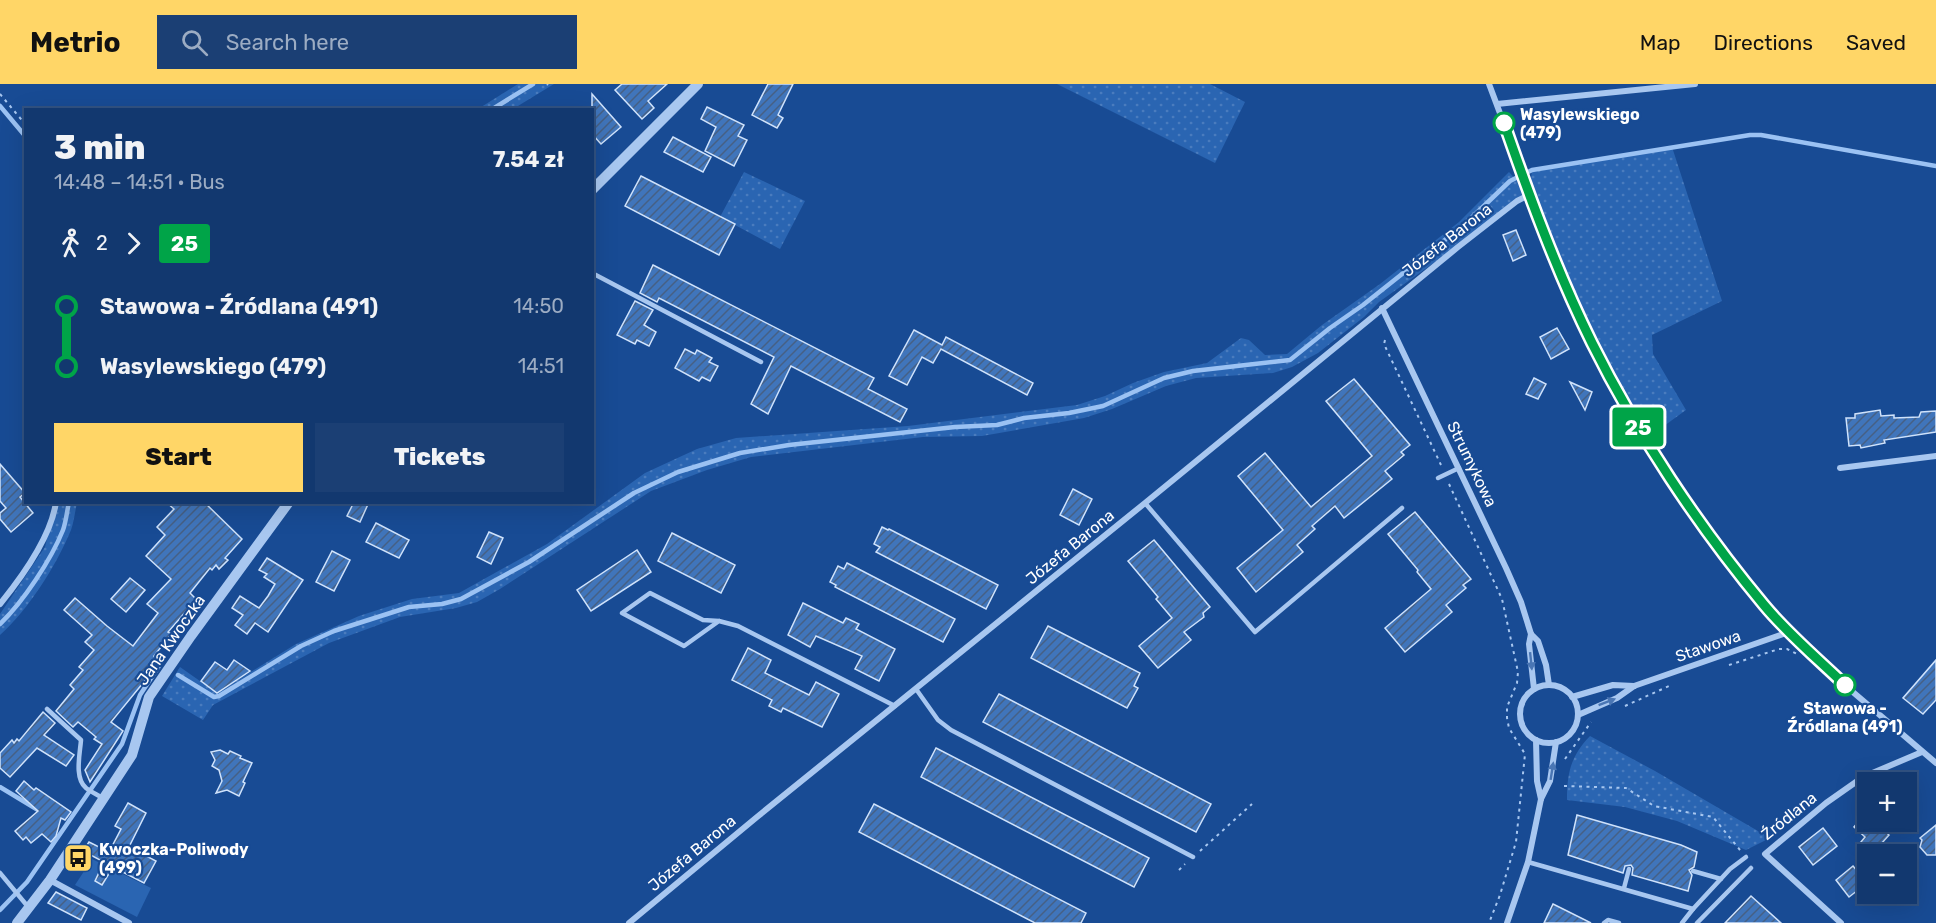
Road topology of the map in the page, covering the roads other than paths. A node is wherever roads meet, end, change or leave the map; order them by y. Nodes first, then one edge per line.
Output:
1 (698, 84) edge
2 (1489, 84) edge
3 (1695, 84) edge
4 (1497, 104) junction
5 (594, 188) edge
6 (1529, 195) junction
7 (594, 274) edge
8 (1382, 308) junction
9 (761, 362) dead end
10 (1936, 456) edge
11 (1459, 468) junction
12 (1840, 468) dead end
13 (1438, 478) dead end
14 (1145, 503) junction
15 (56, 504) edge
16 (288, 504) edge
17 (1402, 508) dead end
18 (0, 604) edge
19 (719, 621) junction
20 (1790, 632) junction
21 (1531, 634) junction
22 (1549, 685) junction
23 (1634, 686) junction
24 (916, 689) junction
25 (1534, 689) junction
26 (1572, 696) junction
27 (895, 706) junction
28 (47, 710) dead end
29 (1578, 715) junction
30 (1536, 740) junction
31 (1556, 742) junction
32 (1922, 752) junction
33 (1936, 764) edge
34 (100, 796) junction
35 (1541, 799) junction
36 (1193, 857) road end
37 (1746, 857) road end
38 (1528, 862) junction
39 (1750, 867) dead end
40 (1629, 869) dead end
41 (1693, 871) dead end
42 (0, 873) edge
43 (1721, 879) junction
44 (50, 880) junction
45 (1624, 888) junction
46 (26, 905) junction
47 (1693, 909) junction
48 (16, 923) edge
49 (129, 923) edge
50 (629, 923) edge
51 (1507, 923) edge
52 (1604, 923) edge
53 (1619, 923) edge
54 (1682, 923) edge
55 (1697, 923) edge
56 (1841, 923) edge

1 - 5 street
2 - 4 street
3 - 4 street
4 - 6 street
6 - 8 street, Józefa Barona
6 - 20 street
7 - 9 lane
8 - 11 street, Strumykowa
8 - 14 street, Józefa Barona
10 - 12 street
11 - 13 lane
11 - 21 street, Strumykowa
14 - 17 lane
14 - 24 street, Józefa Barona
15 - 18 street
16 - 34 street, Jana Kwoczka
19 - 19 lane
19 - 27 lane
20 - 23 street, Stawowa
20 - 32 street
21 - 22 street, Strumykowa
21 -> 25 street, Strumykowa
22 - 25 street
22 - 26 street
23 - 26 street, Stawowa
29 -> 23 street, Stawowa
24 - 27 street, Józefa Barona
24 - 36 lane
25 - 30 street
26 - 29 street
27 - 50 street, Józefa Barona
28 - 34 lane
29 - 31 street
30 - 31 street
30 - 35 street
35 -> 31 street
32 - 33 street
32 - 56 street, Źródlana
34 - 44 street, Jana Kwoczka
35 - 38 street
37 - 43 lane
38 - 45 lane
38 - 51 street
39 - 55 lane
40 - 45 lane
41 - 43 lane
42 - 46 lane
43 - 47 lane
44 - 46 street, Jana Kwoczka
44 - 49 street
45 - 47 lane
46 - 48 street, Jana Kwoczka
47 - 54 lane
52 - 53 lane

